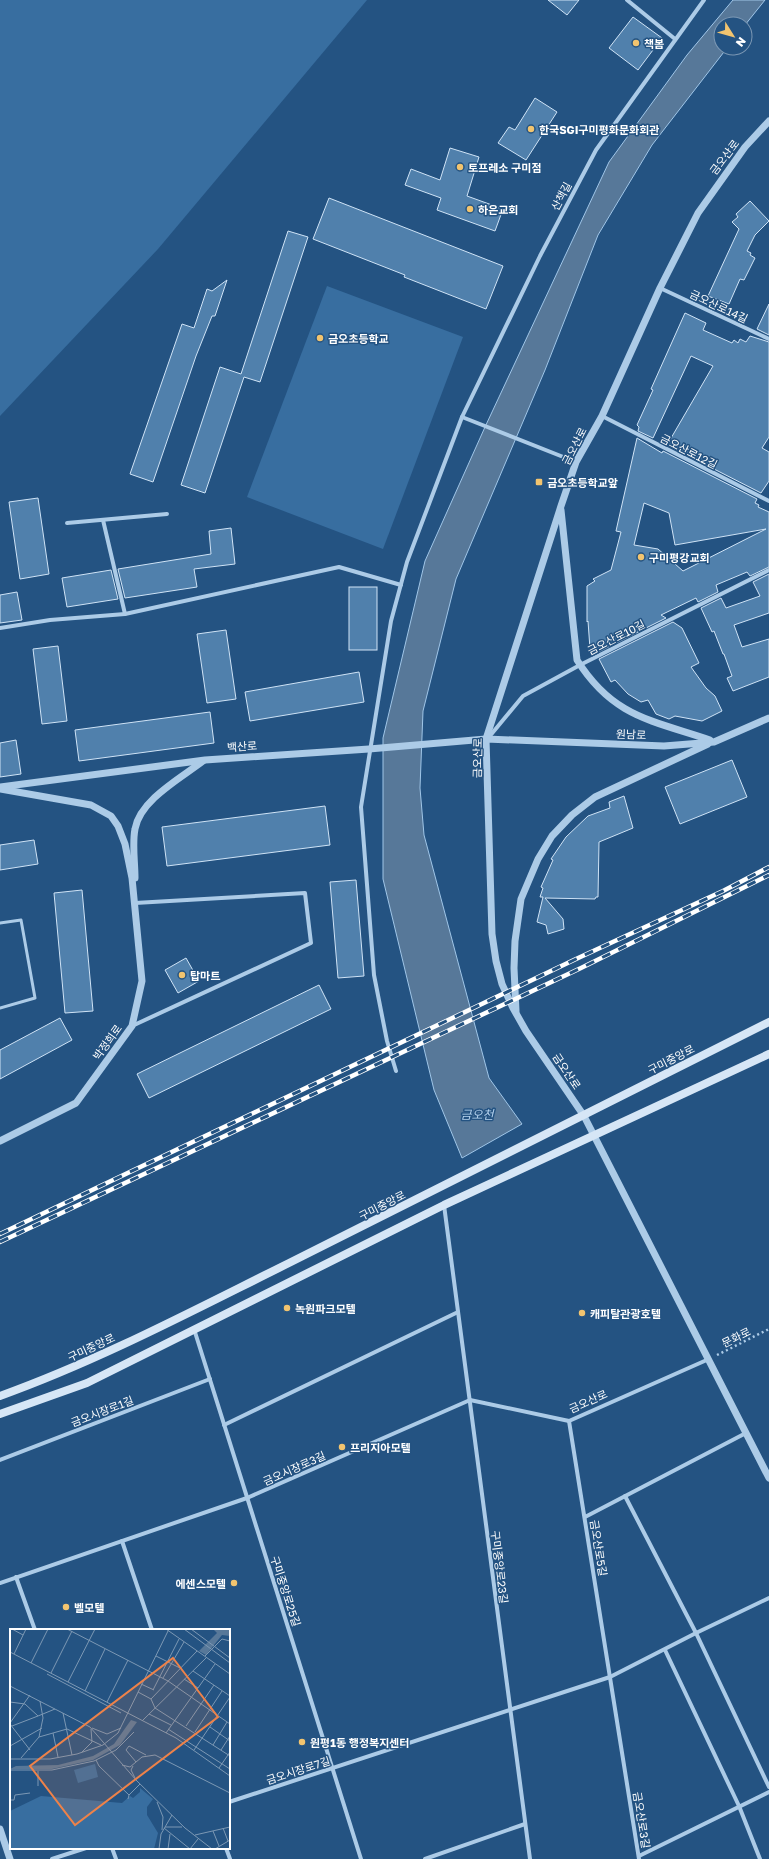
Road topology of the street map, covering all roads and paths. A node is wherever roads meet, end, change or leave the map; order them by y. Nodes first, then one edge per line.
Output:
1 (627, 0) edge
2 (704, 0) edge
3 (675, 39) junction
4 (769, 121) edge
5 (660, 288) junction
6 (769, 339) edge
7 (602, 416) junction
8 (462, 417) junction
9 (576, 462) junction
10 (769, 501) edge
11 (561, 506) junction
12 (167, 514) dead end
13 (104, 520) junction
14 (67, 523) dead end
15 (769, 570) edge
16 (401, 585) junction
17 (124, 614) junction
18 (0, 628) edge
19 (580, 665) junction
20 (769, 718) edge
21 (486, 739) junction
22 (714, 742) junction
23 (369, 749) junction
24 (205, 760) junction
25 (0, 788) edge
26 (135, 903) junction
27 (0, 923) edge
28 (0, 1008) edge
29 (516, 1013) junction
30 (769, 1022) edge
31 (132, 1026) junction
32 (769, 1054) edge
33 (396, 1071) dead end
34 (584, 1116) junction
35 (594, 1136) junction
36 (0, 1141) edge
37 (444, 1205) junction
38 (458, 1312) junction
39 (193, 1329) junction
40 (769, 1329) edge
41 (709, 1359) junction
42 (210, 1379) junction
43 (0, 1396) edge
44 (470, 1400) junction
45 (0, 1414) edge
46 (569, 1421) junction
47 (224, 1425) junction
48 (746, 1432) junction
49 (0, 1460) edge
50 (769, 1478) edge
51 (625, 1496) junction
52 (247, 1498) junction
53 (585, 1517) junction
54 (122, 1541) junction
55 (16, 1577) junction
56 (0, 1583) edge
57 (769, 1598) edge
58 (35, 1629) edge
59 (152, 1629) edge
60 (696, 1633) junction
61 (665, 1650) junction
62 (610, 1677) junction
63 (510, 1711) junction
64 (333, 1768) junction
65 (769, 1787) edge
66 (769, 1792) edge
67 (230, 1802) edge
68 (738, 1806) junction
69 (525, 1824) junction
70 (0, 1829) edge
71 (83, 1849) edge
72 (112, 1849) edge
73 (226, 1849) edge
74 (639, 1858) edge
75 (10, 1859) edge
76 (52, 1859) edge
77 (116, 1859) edge
78 (230, 1859) edge
79 (361, 1859) edge
80 (425, 1859) edge
81 (530, 1859) edge
82 (760, 1859) edge

1 - 3 street
2 - 3 street, 산책길
3 - 8 street, 산책길
4 - 5 street, 금오산로
5 - 6 street, 금오산로14길
5 - 7 street, 금오산로
7 - 9 street, 금오산로
7 - 10 street, 금오산로12길
8 - 9 street
8 - 16 street, 산책길
9 - 11 street, 금오산로
11 - 19 street
11 - 21 street, 금오산로
12 - 13 street
13 - 14 street
13 - 17 street
15 - 19 street, 금오산로10길
16 - 17 street
16 - 23 street, 산책길
17 - 18 street
19 - 21 street, 금오산로10길
19 - 22 street
20 - 22 street, 원남로
21 - 22 street, 원남로
21 - 23 street, 백산로
21 - 29 street, 금오산로
22 - 29 street
23 - 24 street, 백산로
23 - 33 street, 산책길
24 - 25 street, 백산로
24 - 26 street
25 - 26 street
26 - 31 street, 박정희로
26 - 31 street
27 - 28 lane
29 - 34 street, 금오산로
30 - 34 main road, 구미중앙로
31 - 36 street, 박정희로
32 - 35 main road
34 - 35 street, 금오산로
34 - 43 main road, 구미중앙로
35 - 37 main road
35 - 41 street, 금오산로
37 - 38 street, 구미중앙로23길
37 - 39 main road
38 - 44 street, 구미중앙로23길
38 - 47 street
39 - 42 street, 구미중앙로25길
39 - 45 main road
40 - 41 path, 문화로
41 - 46 street, 금오산로
41 - 48 street, 금오산로
42 - 47 street, 구미중앙로25길
42 - 49 street, 금오시장로1길
44 - 46 street, 금오산로
44 - 52 street, 금오시장로3길
44 - 63 street, 구미중앙로23길
46 - 53 street, 금오산로5길
47 - 52 street, 구미중앙로25길
48 - 50 street, 금오산로
48 - 51 street
51 - 53 street
51 - 60 street
52 - 54 street, 금오시장로3길
52 - 64 street, 구미중앙로25길
53 - 62 street, 금오산로5길
54 - 55 street, 금오시장로3길
54 - 59 street
55 - 56 street, 금오시장로3길
55 - 58 street
57 - 60 street
60 - 61 street
60 - 65 street
61 - 62 street
61 - 68 street
62 - 63 street
62 - 74 street, 금오산로3길
63 - 64 street, 금오시장로7길
63 - 69 street, 구미중앙로23길
64 - 67 street, 금오시장로7길
64 - 79 street, 구미중앙로25길
66 - 68 street, 금오산로3길
68 - 74 street, 금오산로3길
68 - 82 street
69 - 80 street
69 - 81 street, 구미중앙로23길
70 - 75 street
71 - 76 street
72 - 77 street
73 - 78 street

